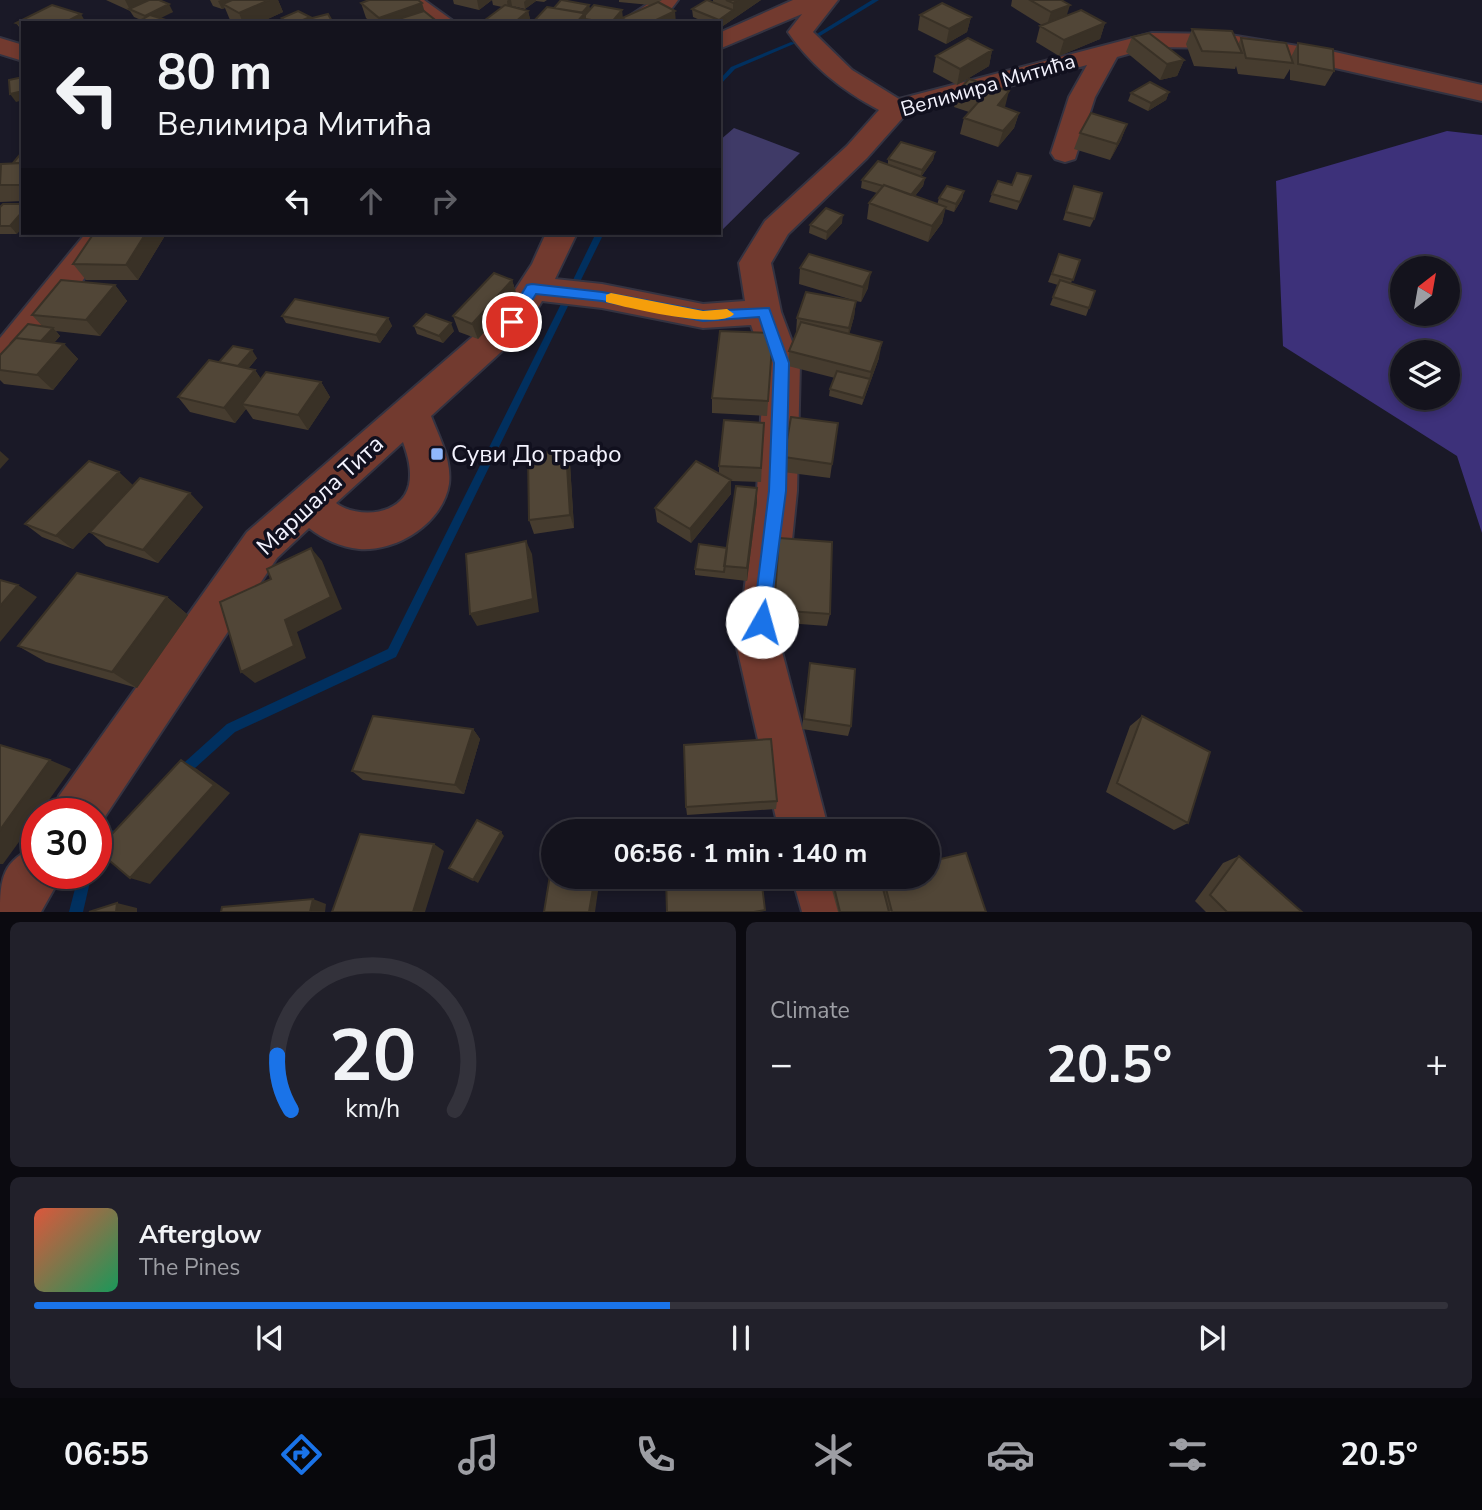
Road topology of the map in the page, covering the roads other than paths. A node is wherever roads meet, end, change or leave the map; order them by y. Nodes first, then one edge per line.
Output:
1 (408, 0) edge
2 (666, 0) edge
3 (813, 0) edge
4 (826, 0) edge
5 (441, 21) edge
6 (635, 21) edge
7 (721, 41) edge
8 (0, 46) edge
9 (21, 51) edge
10 (1107, 53) junction
11 (1482, 93) edge
12 (896, 108) junction
13 (1065, 153) dead end
14 (101, 235) edge
15 (560, 235) edge
16 (532, 288) junction
17 (764, 312) junction
18 (12, 348) edge
19 (411, 411) junction
20 (306, 503) junction
21 (88, 798) edge
22 (801, 819) edge
23 (822, 889) edge
24 (829, 912) edge

1 - 5 street
2 - 6 street
3 - 7 street
4 - 12 street
8 - 9 street
10 - 11 street, Велимира Митића
10 - 12 street, Велимира Митића
10 - 13 street
12 - 17 street, Велимира Митића
14 - 18 street
15 - 16 street, Маршала Тита
16 - 17 street
16 - 19 street, Маршала Тита
17 - 22 street, Велимира Митића
19 - 20 street, Маршала Тита
19 - 20 street
20 - 21 street, Маршала Тита
23 - 24 street

